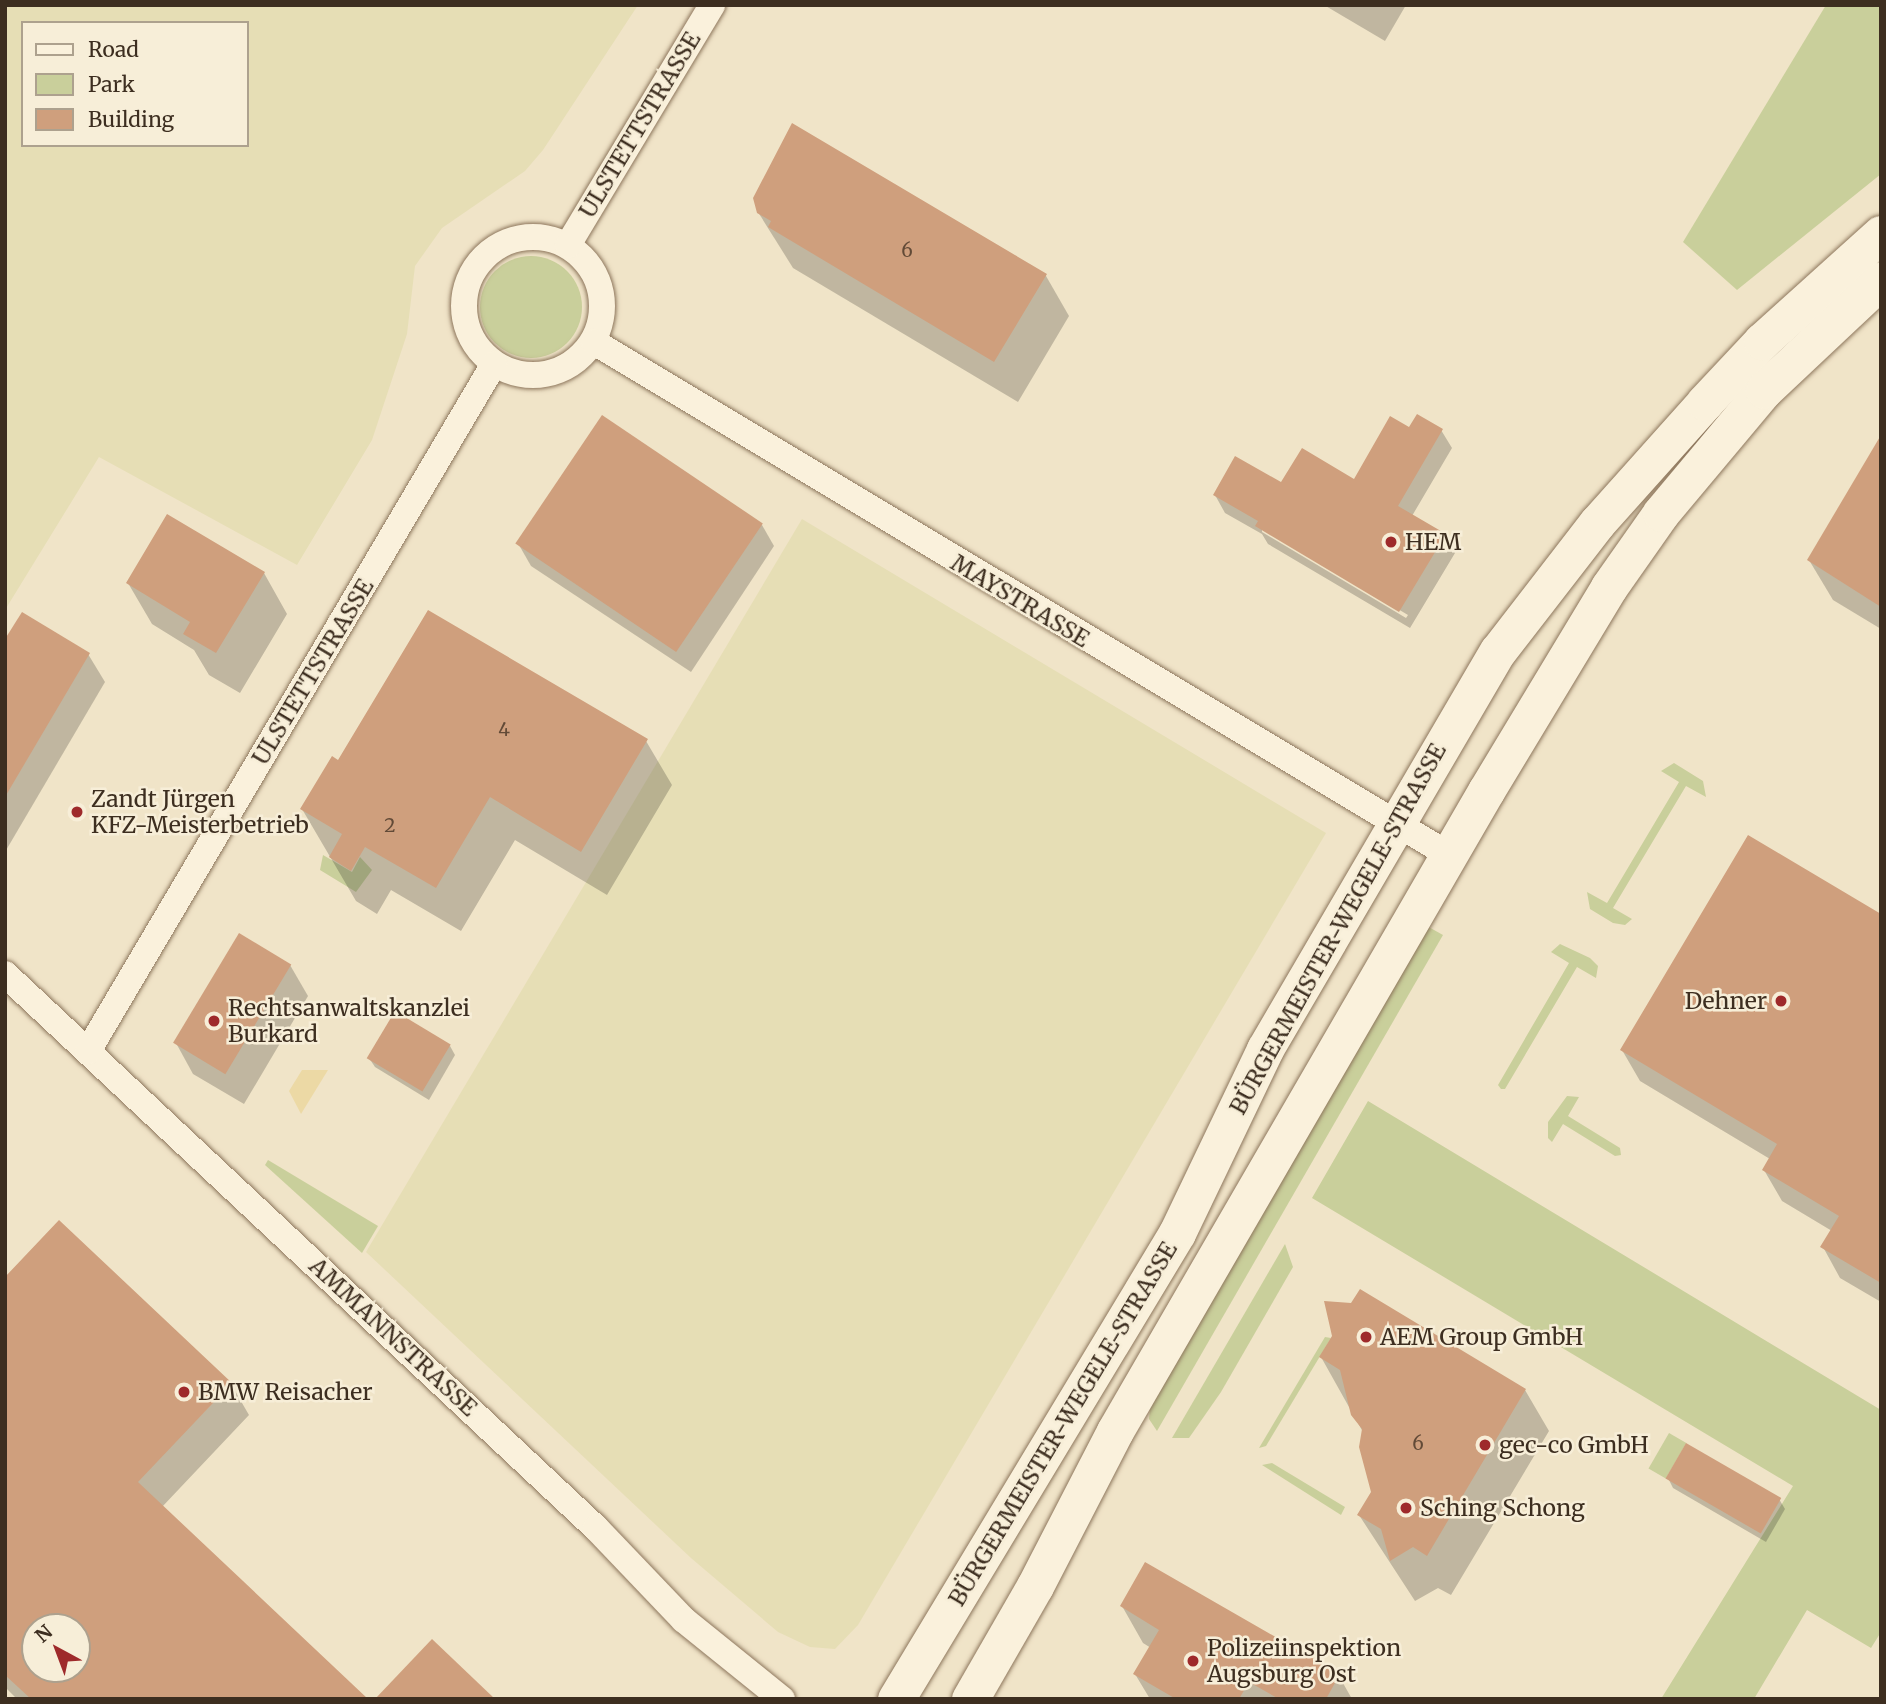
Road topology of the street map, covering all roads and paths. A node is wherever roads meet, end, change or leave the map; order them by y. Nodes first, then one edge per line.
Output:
1 (712, 5) edge
2 (1881, 234) edge
3 (568, 245) junction
4 (1881, 280) edge
5 (594, 342) junction
6 (494, 364) junction
7 (1397, 823) junction
8 (1449, 855) junction
9 (5, 974) edge
10 (88, 1051) junction
11 (782, 1699) edge
12 (896, 1699) edge
13 (970, 1699) edge

1 - 3 street, ULSTETTSTRASSE
2 - 7 main road, BÜRGERMEISTER-WEGELE-STRASSE
3 - 5 street
3 - 6 street
4 - 8 main road, BÜRGERMEISTER-WEGELE-STRASSE
5 - 6 street
5 - 7 street, MAYSTRASSE
6 - 10 street, ULSTETTSTRASSE
7 - 8 street, MAYSTRASSE
7 - 12 main road, BÜRGERMEISTER-WEGELE-STRASSE
8 - 13 main road, BÜRGERMEISTER-WEGELE-STRASSE
9 - 10 street, AMMANNSTRASSE
10 - 11 street, AMMANNSTRASSE

